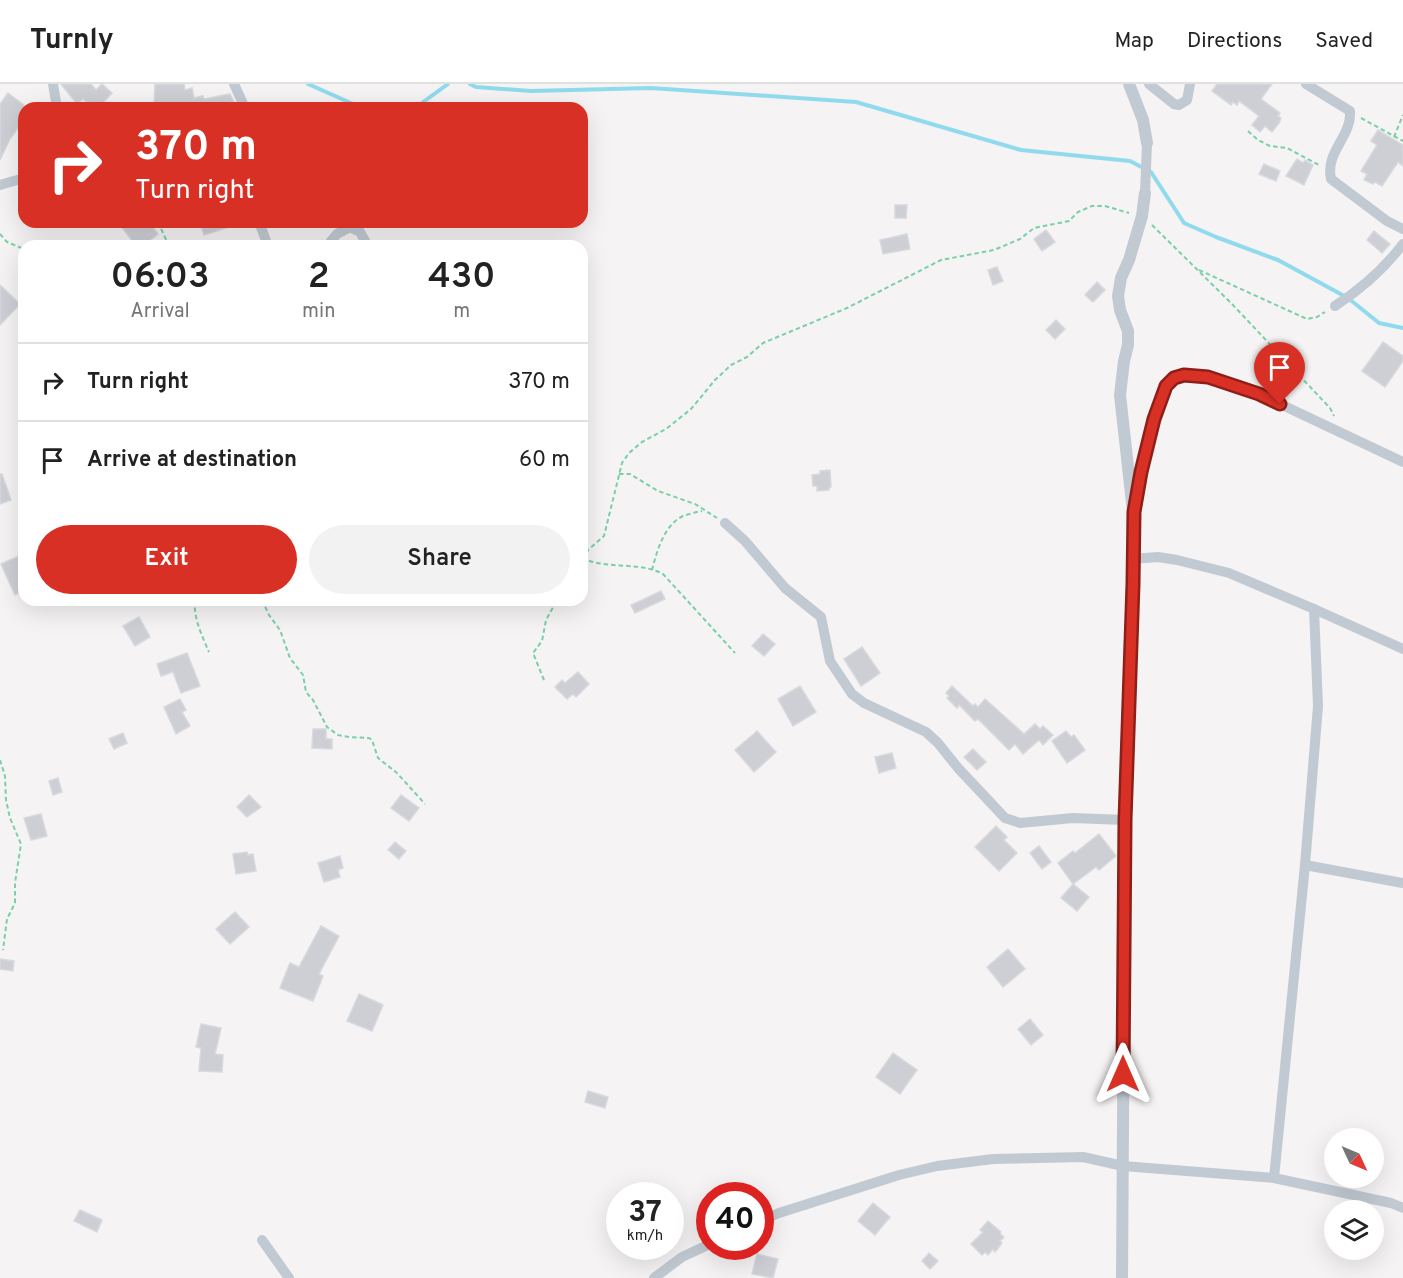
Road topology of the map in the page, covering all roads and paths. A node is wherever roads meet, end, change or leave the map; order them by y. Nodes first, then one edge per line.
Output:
1 (53, 84) edge
2 (234, 84) edge
3 (1130, 84) edge
4 (1149, 84) edge
5 (1190, 84) edge
6 (1306, 84) edge
7 (56, 102) edge
8 (242, 102) edge
9 (1350, 111) junction
10 (1403, 115) edge
11 (1248, 131) dead end
12 (1394, 136) junction
13 (1403, 141) edge
14 (1147, 143) joint
15 (1329, 170) junction
16 (18, 180) edge
17 (0, 185) edge
18 (1145, 193) joint
19 (1142, 216) junction
20 (348, 228) edge
21 (352, 228) edge
22 (1403, 228) edge
23 (0, 234) edge
24 (332, 240) edge
25 (365, 240) edge
26 (1403, 244) edge
27 (18, 247) edge
28 (1196, 268) junction
29 (1335, 306) joint
30 (1345, 434) junction
31 (1403, 462) edge
32 (620, 474) junction
33 (704, 510) junction
34 (1134, 512) junction
35 (725, 523) joint
36 (588, 550) edge
37 (1132, 559) junction
38 (588, 560) edge
39 (652, 570) junction
40 (194, 606) edge
41 (265, 606) edge
42 (552, 606) edge
43 (1314, 609) junction
44 (1403, 649) edge
45 (209, 652) dead end
46 (735, 653) dead end
47 (544, 680) dead end
48 (0, 760) edge
49 (425, 804) dead end
50 (1125, 820) junction
51 (1305, 865) junction
52 (1403, 882) edge
53 (3, 950) dead end
54 (1123, 1166) junction
55 (1274, 1178) junction
56 (1403, 1208) edge
57 (774, 1216) edge
58 (262, 1240) dead end
59 (696, 1250) edge
60 (289, 1278) edge
61 (654, 1278) edge
62 (1122, 1278) edge

1 - 7 street
2 - 8 street
3 - 14 street
4 - 5 street
6 - 9 street
9 - 12 path
9 - 15 street
10 - 12 path
11 - 15 path
12 - 13 path
14 - 18 street
15 - 22 street
16 - 17 street
18 - 19 street
19 - 28 path
19 - 32 path
19 - 34 street
20 - 24 street
21 - 25 street
23 - 27 path
26 - 29 street
28 - 29 path
28 - 30 path
30 - 31 street
30 - 34 street
32 - 33 path
32 - 36 path
33 - 35 path
33 - 39 path
34 - 37 street
35 - 50 street
37 - 43 street
37 - 50 street
38 - 39 path
39 - 46 path
40 - 45 path
41 - 49 path
42 - 47 path
43 - 44 street
43 - 51 street
48 - 53 path
50 - 54 street
51 - 52 street
51 - 55 street
54 - 55 street
54 - 57 street
54 - 62 street
55 - 56 street
58 - 60 street
59 - 61 street

